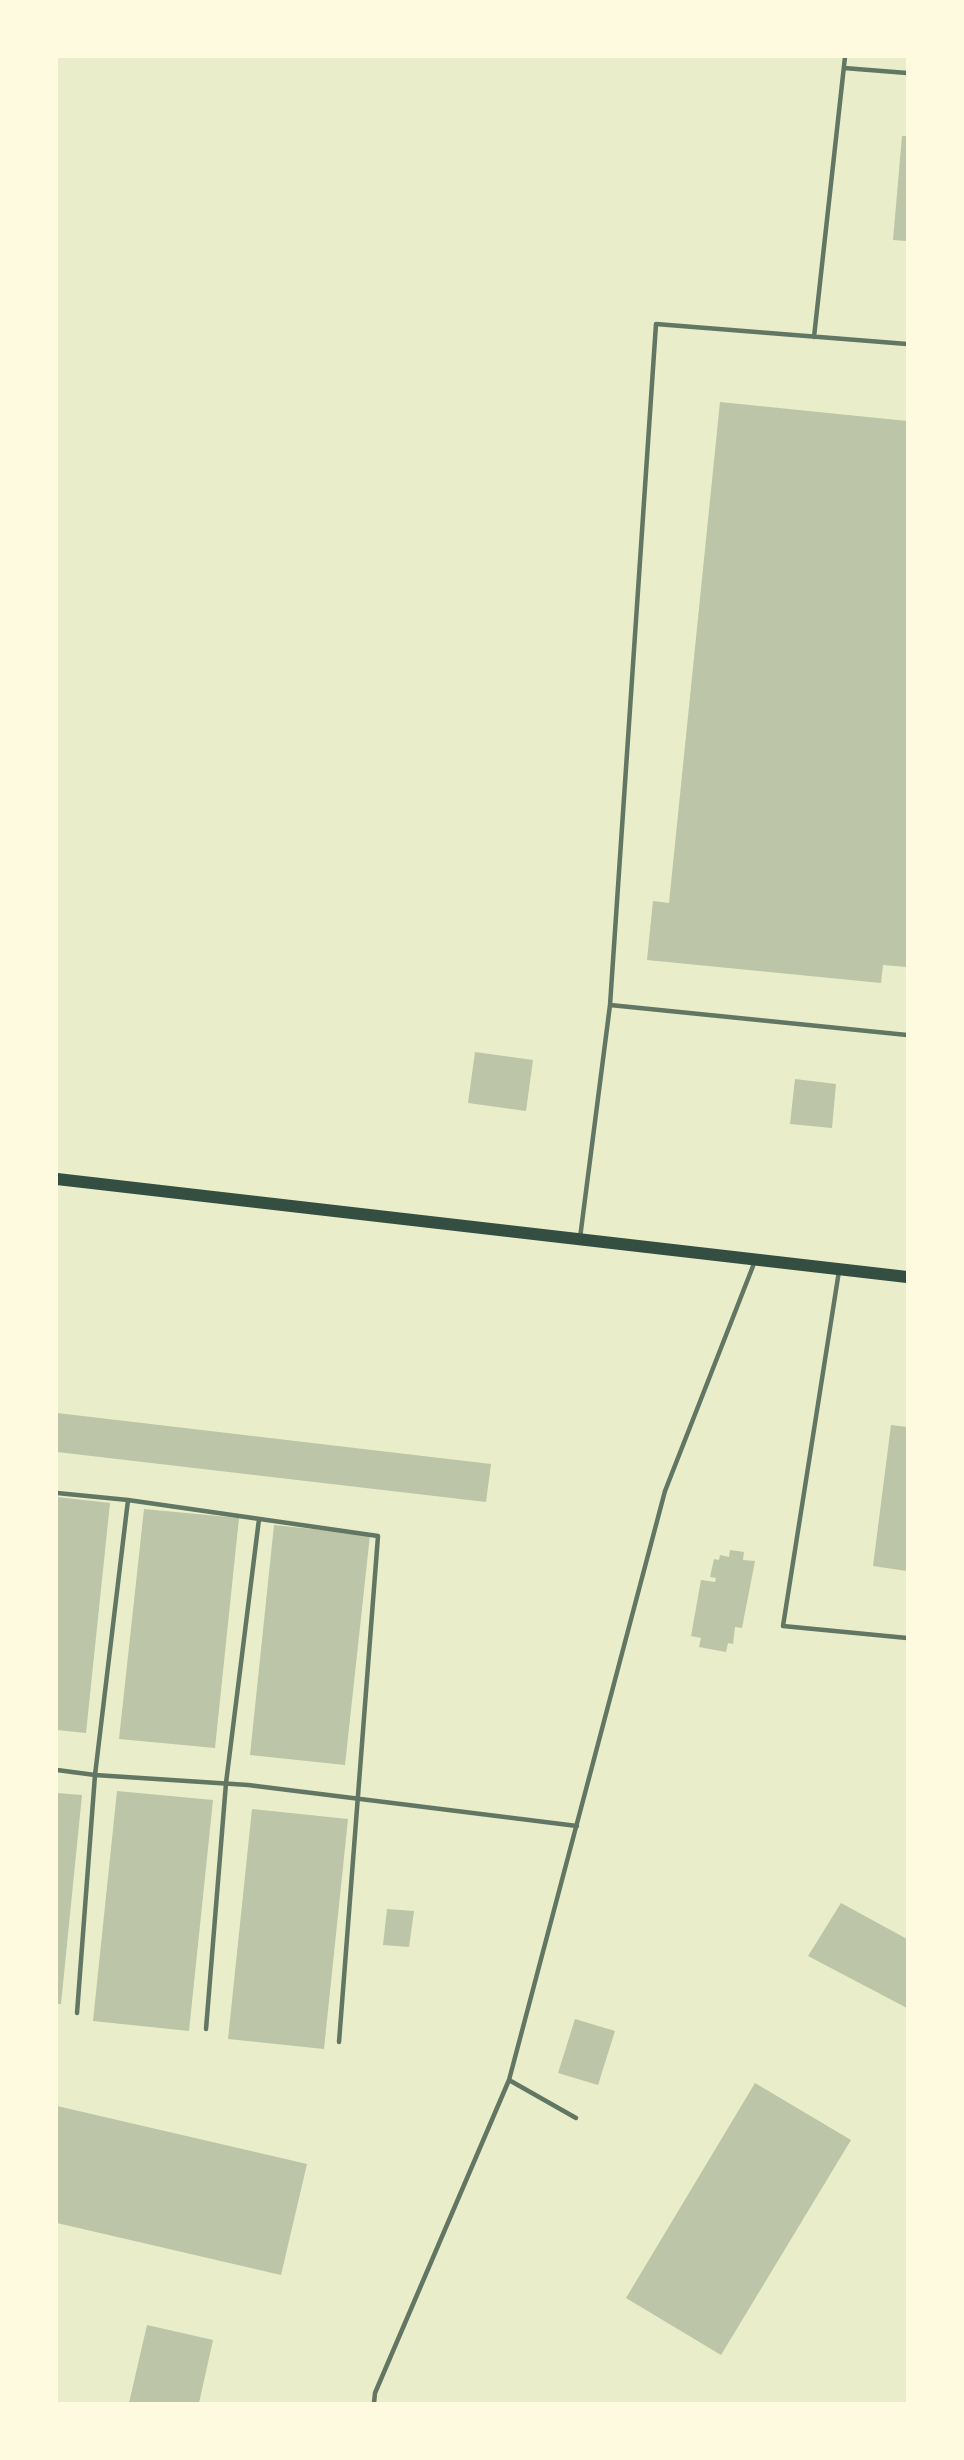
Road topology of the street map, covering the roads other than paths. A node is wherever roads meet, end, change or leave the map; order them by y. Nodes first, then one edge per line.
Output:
1 (845, 57) edge
2 (844, 68) junction
3 (907, 73) edge
4 (814, 337) junction
5 (907, 344) edge
6 (610, 1005) junction
7 (907, 1035) edge
8 (57, 1179) edge
9 (580, 1238) junction
10 (756, 1259) junction
11 (840, 1269) junction
12 (907, 1277) edge
13 (57, 1493) edge
14 (128, 1500) junction
15 (259, 1519) junction
16 (907, 1638) edge
17 (57, 1770) edge
18 (95, 1775) junction
19 (226, 1783) junction
20 (358, 1799) junction
21 (576, 1826) junction
22 (77, 2013) dead end
23 (206, 2029) dead end
24 (339, 2042) dead end
25 (510, 2080) junction
26 (576, 2118) dead end
27 (374, 2403) edge

1 - 2 lane
2 - 3 lane
2 - 4 lane
4 - 5 lane
4 - 6 lane
6 - 7 lane
6 - 9 lane
8 - 9 main road
9 - 10 main road
10 - 11 main road
10 - 21 lane
11 - 12 main road
11 - 16 lane
13 - 14 lane
14 - 15 lane
14 - 18 lane
15 - 19 lane
15 - 20 lane
17 - 18 lane
18 - 19 lane
18 - 22 lane
19 - 20 lane
19 - 23 lane
20 - 21 lane
20 - 24 lane
21 - 25 lane
25 - 26 lane
25 - 27 lane

